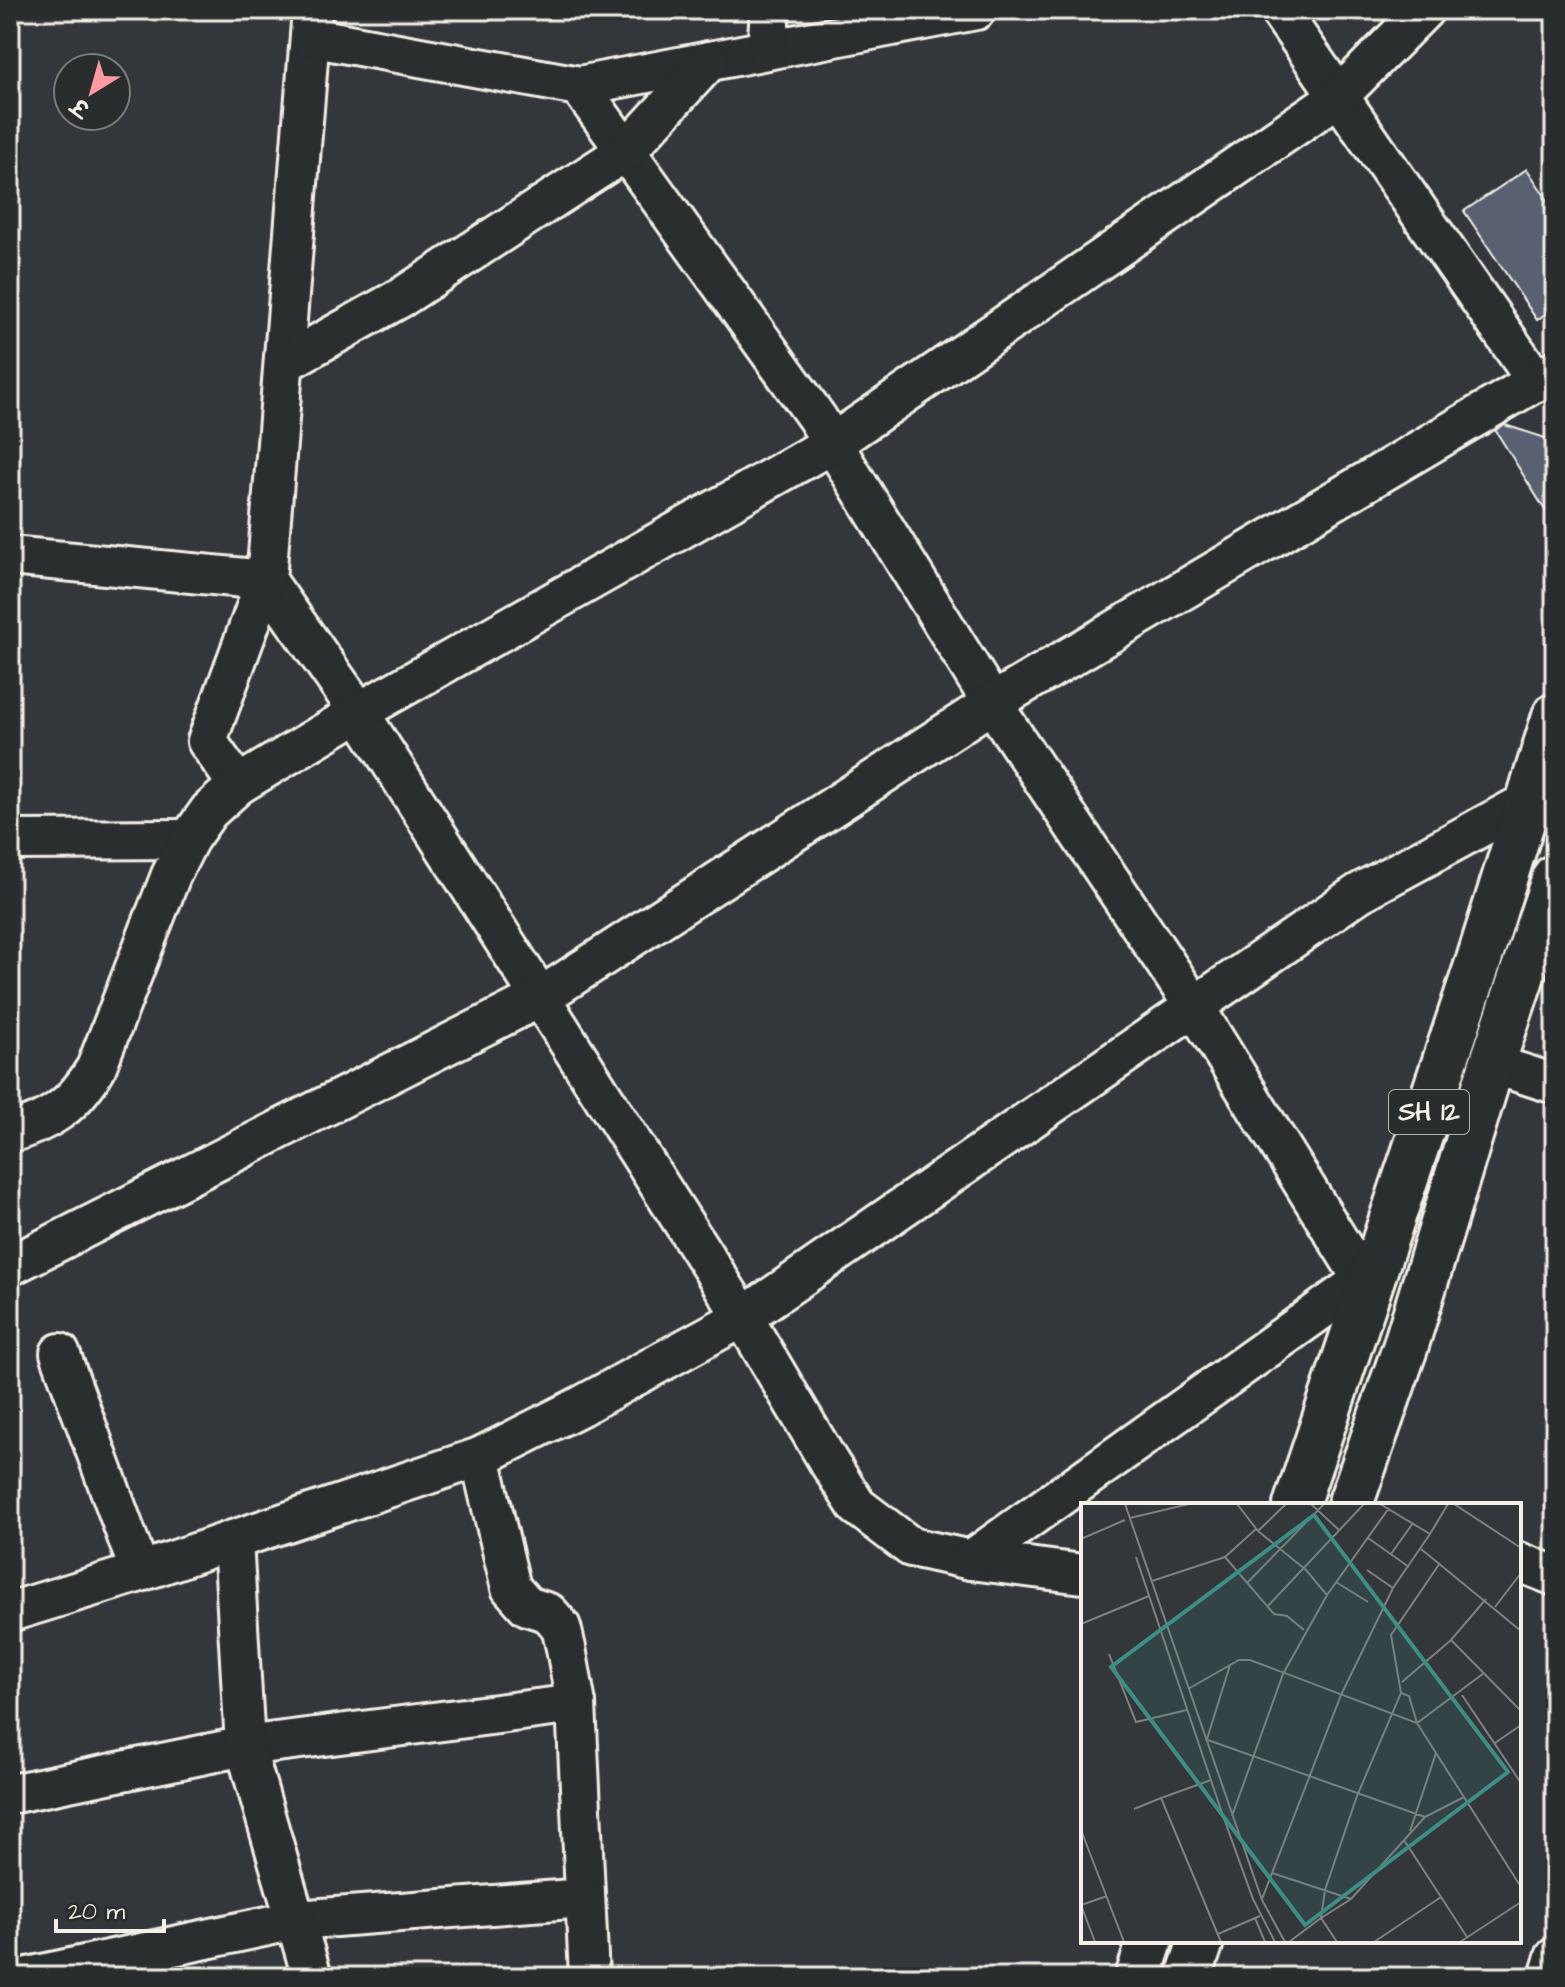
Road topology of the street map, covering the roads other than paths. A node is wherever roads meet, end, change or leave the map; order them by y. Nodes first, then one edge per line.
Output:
1 (770, 10) edge
2 (976, 10) edge
3 (1279, 10) edge
4 (1424, 10) edge
5 (311, 24) edge
6 (767, 50) junction
7 (709, 61) junction
8 (579, 86) junction
9 (1339, 96) junction
10 (626, 151) junction
11 (284, 363) junction
12 (1546, 376) edge
13 (833, 443) junction
14 (10, 556) edge
15 (266, 580) junction
16 (992, 703) junction
17 (359, 712) junction
18 (1555, 716) edge
19 (238, 785) junction
20 (1529, 801) junction
21 (189, 839) junction
22 (10, 840) edge
23 (1555, 877) edge
24 (539, 998) junction
25 (1194, 1006) junction
26 (1492, 1064) junction
27 (1555, 1084) edge
28 (10, 1133) edge
29 (10, 1266) edge
30 (1366, 1284) junction
31 (743, 1317) junction
32 (60, 1353) dead end
33 (480, 1457) junction
34 (1297, 1503) edge
35 (1357, 1503) edge
36 (233, 1540) junction
37 (971, 1560) junction
38 (1521, 1563) edge
39 (140, 1572) junction
40 (1081, 1574) edge
41 (1555, 1576) edge
42 (10, 1612) edge
43 (576, 1704) junction
44 (245, 1746) junction
45 (10, 1794) edge
46 (585, 1898) junction
47 (296, 1920) junction
48 (1149, 1943) edge
49 (1200, 1943) edge
50 (1555, 1957) edge
51 (28, 1977) edge
52 (312, 1977) edge
53 (589, 1977) edge
54 (1138, 1977) edge
55 (1189, 1977) edge
56 (1549, 1977) edge

1 - 6 street
2 - 6 street
3 - 9 street
4 - 9 street
5 - 8 street
5 - 11 street
6 - 7 street
7 - 8 street
7 - 10 street
8 - 10 street
9 - 12 street
9 - 13 street
10 - 11 street
10 - 13 street
11 - 15 street
12 - 16 street
13 - 16 street
13 - 17 street
14 - 15 street
15 - 17 street
15 - 19 street
16 - 24 street
16 - 25 street
17 - 19 street
17 - 24 street
18 - 20 main road, SH 12
19 - 21 street
20 - 25 street
20 - 30 main road, SH 12
21 - 22 street
21 - 28 street
23 - 26 main road, SH 12
24 - 29 street
24 - 31 street
25 - 30 street
25 - 31 street
26 - 27 street
26 - 35 main road, SH 12
30 - 34 main road, SH 12
30 - 37 street
31 - 33 street
31 - 37 street
32 - 39 street
33 - 36 street
33 - 43 street
36 - 39 street
36 - 44 street
37 - 40 street
38 - 41 street
39 - 42 street
43 - 44 street
43 - 46 street
44 - 45 street
44 - 47 street
46 - 47 street
46 - 53 street
47 - 51 street
47 - 52 street
48 - 54 main road
49 - 55 main road
50 - 56 street

